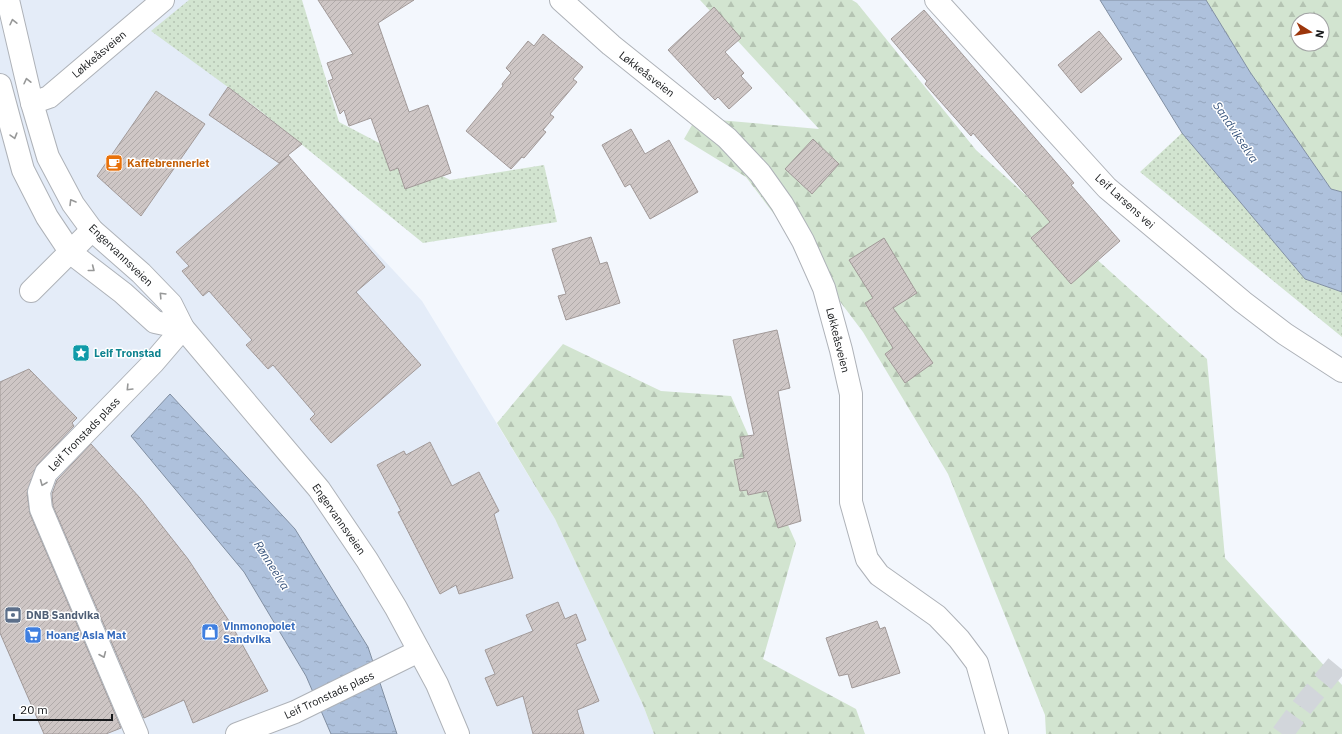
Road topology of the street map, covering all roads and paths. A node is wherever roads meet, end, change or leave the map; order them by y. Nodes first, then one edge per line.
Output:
1 (8, 0) edge
2 (163, 0) edge
3 (561, 0) edge
4 (936, 0) edge
5 (0, 84) edge
6 (32, 103) junction
7 (92, 230) junction
8 (72, 253) junction
9 (31, 291) dead end
10 (182, 328) junction
11 (1342, 371) edge
12 (419, 651) junction
13 (137, 734) edge
14 (237, 734) edge
15 (458, 734) edge
16 (997, 734) edge

6 -> 1 street, Engervannsveien
2 - 6 street, Løkkeåsveien
3 - 16 street, Løkkeåsveien
4 - 11 street, Leif Larsens vei
5 -> 8 street
7 -> 6 street, Engervannsveien
7 - 8 street
10 -> 7 street, Engervannsveien
8 - 9 street
8 -> 10 street
10 - 12 street, Engervannsveien
10 -> 13 street, Leif Tronstads plass
12 - 14 street, Leif Tronstads plass
12 - 15 street, Engervannsveien

